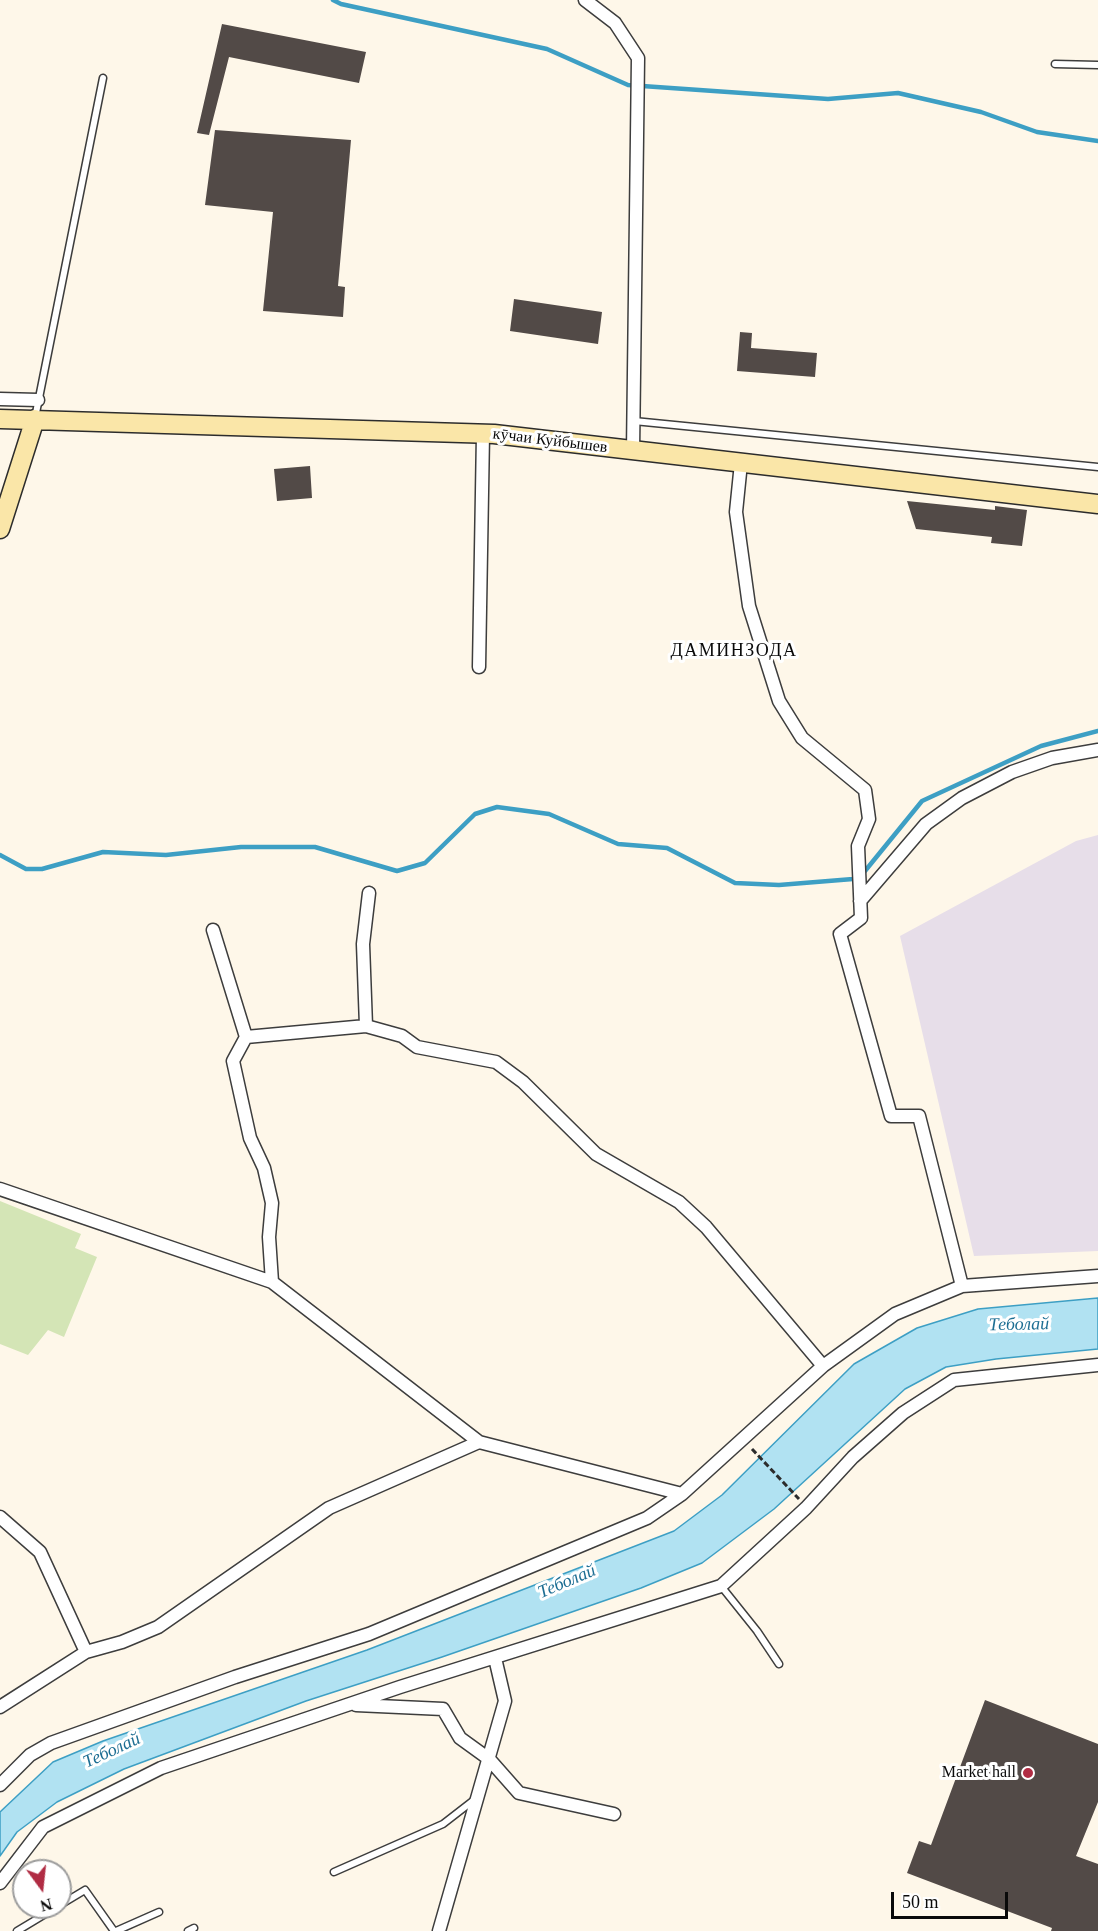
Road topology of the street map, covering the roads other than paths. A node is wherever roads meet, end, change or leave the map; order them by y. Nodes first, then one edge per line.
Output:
1 (585, 0) edge
2 (1055, 64) dead end
3 (1098, 65) edge
4 (103, 78) dead end
5 (0, 399) edge
6 (38, 400) junction
7 (35, 418) junction
8 (0, 419) edge
9 (634, 421) junction
10 (483, 434) junction
11 (633, 451) junction
12 (741, 463) junction
13 (1098, 467) edge
14 (1098, 504) edge
15 (0, 529) edge
16 (478, 667) dead end
17 (1098, 750) edge
18 (369, 892) dead end
19 (860, 901) junction
20 (213, 930) dead end
21 (366, 1026) junction
22 (246, 1037) junction
23 (0, 1189) edge
24 (1098, 1276) edge
25 (272, 1282) junction
26 (962, 1286) junction
27 (1098, 1365) edge
28 (823, 1366) junction
29 (479, 1443) junction
30 (682, 1494) junction
31 (0, 1517) edge
32 (721, 1586) junction
33 (86, 1652) junction
34 (495, 1658) junction
35 (779, 1664) dead end
36 (350, 1704) junction
37 (0, 1707) edge
38 (489, 1759) junction
39 (0, 1785) edge
40 (479, 1797) junction
41 (614, 1814) dead end
42 (334, 1872) dead end
43 (0, 1883) edge
44 (72, 1898) edge
45 (159, 1912) dead end
46 (37, 1919) edge
47 (17, 1931) edge
48 (115, 1931) edge
49 (439, 1931) edge

1 - 9 street
2 - 3 lane
4 - 6 lane
5 - 6 street
6 - 7 lane
7 - 8 main road, кӯчаи Куйбышев
7 - 10 main road, кӯчаи Куйбышев
7 - 15 main road
9 - 11 street
9 - 13 lane
10 - 11 main road, кӯчаи Куйбышев
10 - 16 street
11 - 12 main road, кӯчаи Куйбышев
12 - 14 main road, кӯчаи Куйбышев
12 - 19 street
17 - 19 street
18 - 21 street
19 - 26 street
20 - 22 street
21 - 22 street
21 - 28 street
22 - 25 street
23 - 25 street
24 - 26 street
25 - 29 street
26 - 28 street
27 - 32 street
28 - 30 street
29 - 30 street
29 - 33 street
30 - 39 street
31 - 33 street
32 - 34 street
32 - 35 lane
33 - 37 street
34 - 36 street
34 - 38 street
36 - 38 street
36 - 43 street
38 - 40 street
38 - 41 street
40 - 42 lane
40 - 49 street
44 - 48 lane
45 - 48 lane
46 - 47 lane

